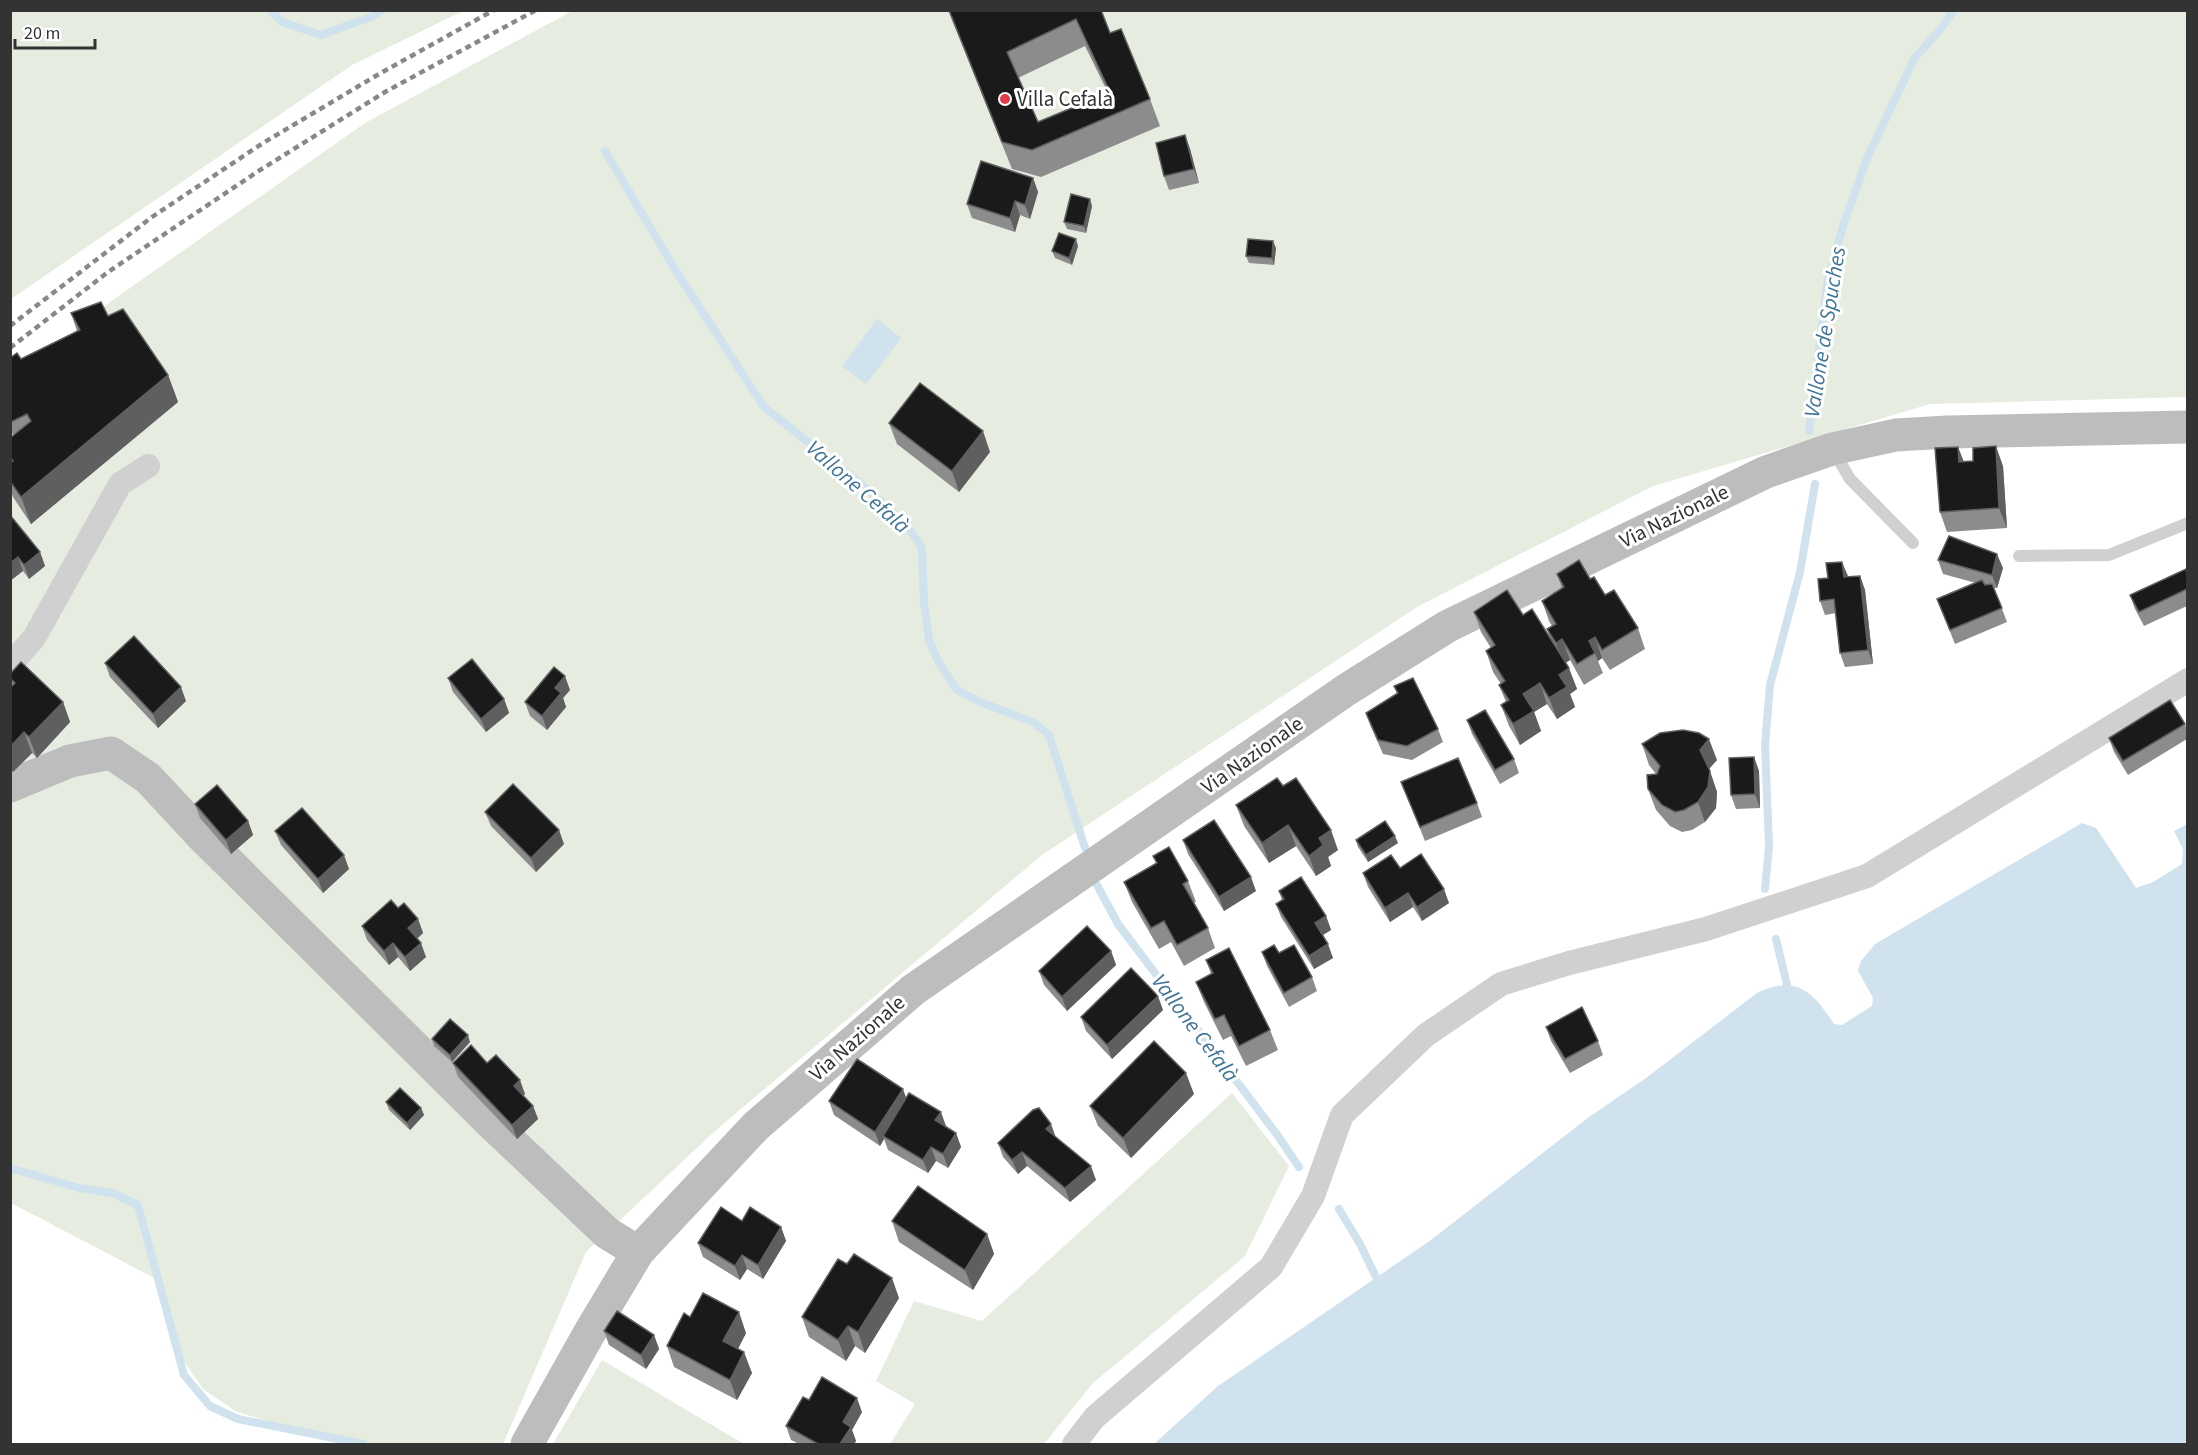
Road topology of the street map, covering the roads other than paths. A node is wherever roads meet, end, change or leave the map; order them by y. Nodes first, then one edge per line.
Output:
1 (2187, 427) edge
2 (1832, 449) junction
3 (148, 466) dead end
4 (2187, 523) edge
5 (1913, 543) dead end
6 (2019, 556) dead end
7 (10, 665) edge
8 (2187, 680) edge
9 (10, 786) edge
10 (638, 1252) junction
11 (527, 1444) edge
12 (1074, 1444) edge

1 - 2 main road, Via Nazionale
2 - 5 lane
2 - 10 main road, Via Nazionale
3 - 7 street
4 - 6 lane
8 - 12 street
9 - 10 main road
10 - 11 main road, Via Nazionale

